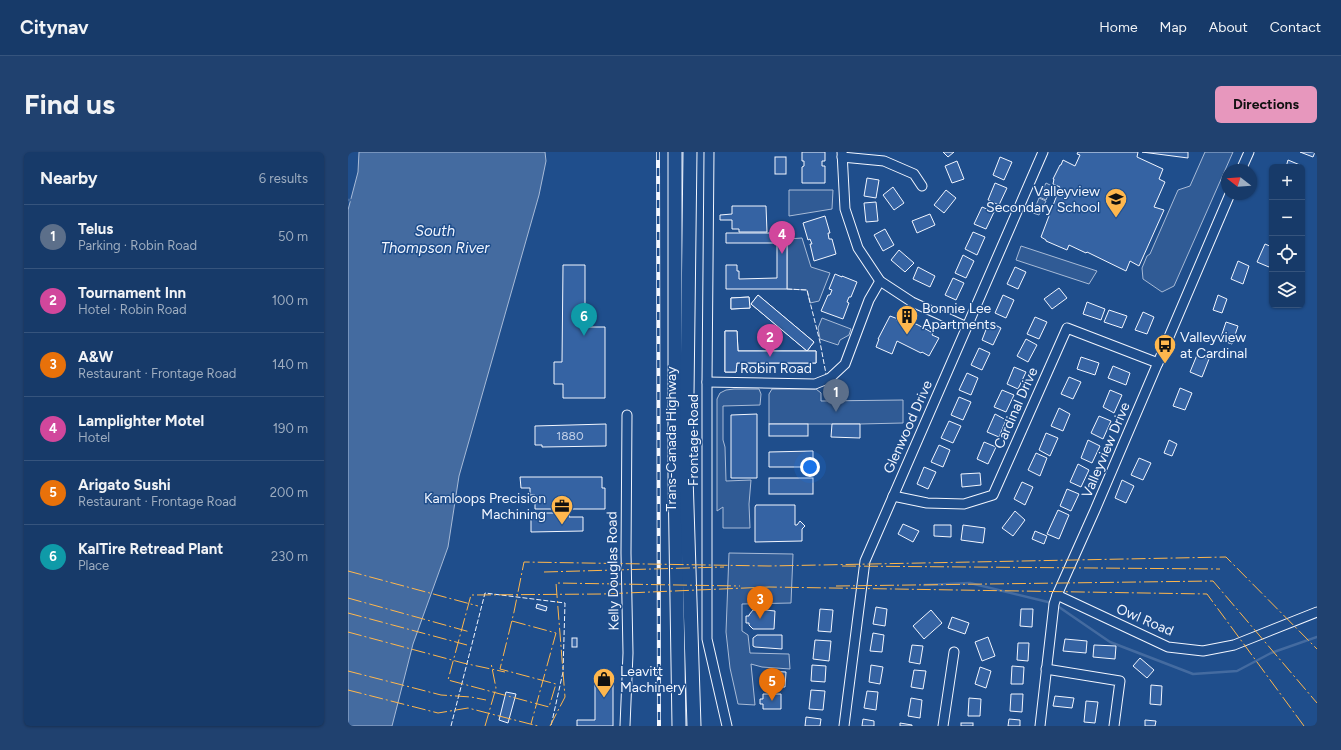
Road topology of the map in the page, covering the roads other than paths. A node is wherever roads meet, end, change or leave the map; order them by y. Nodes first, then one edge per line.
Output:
1 (675, 152) edge
2 (690, 152) edge
3 (709, 152) edge
4 (1043, 152) edge
5 (1249, 152) edge
6 (842, 155) edge
7 (1244, 164) edge
8 (922, 186) dead end
9 (1227, 200) edge
10 (880, 281) junction
11 (966, 327) junction
12 (1158, 363) junction
13 (707, 382) junction
14 (627, 415) dead end
15 (893, 496) junction
16 (1057, 595) junction
17 (1317, 612) edge
18 (954, 652) dead end
19 (1046, 669) junction
20 (678, 713) junction
21 (625, 726) edge
22 (675, 726) edge
23 (679, 726) edge
24 (694, 726) edge
25 (727, 726) edge
26 (844, 726) edge
27 (943, 726) edge
28 (1040, 726) edge
29 (1114, 726) edge

1 - 20 highway, Trans-Canada Highway
2 - 24 highway, Trans-Canada Highway
3 - 13 street, Frontage Road
4 - 11 street, Glenwood Drive
5 - 7 street
6 - 8 street
6 - 10 street
9 - 12 street, Valleyview Drive
10 - 11 street
10 - 13 street, Robin Road
11 - 15 street, Glenwood Drive
12 - 15 street, Cardinal Drive
12 - 16 street, Valleyview Drive
13 - 25 street, Frontage Road
14 - 21 street, Kelly Douglas Road
15 - 26 street, Glenwood Drive
16 - 17 street, Owl Road
16 - 19 street, Valleyview Drive
18 - 27 street
19 - 28 street, Valleyview Drive
19 - 29 street
20 - 22 highway
20 - 23 highway, Trans-Canada Highway

